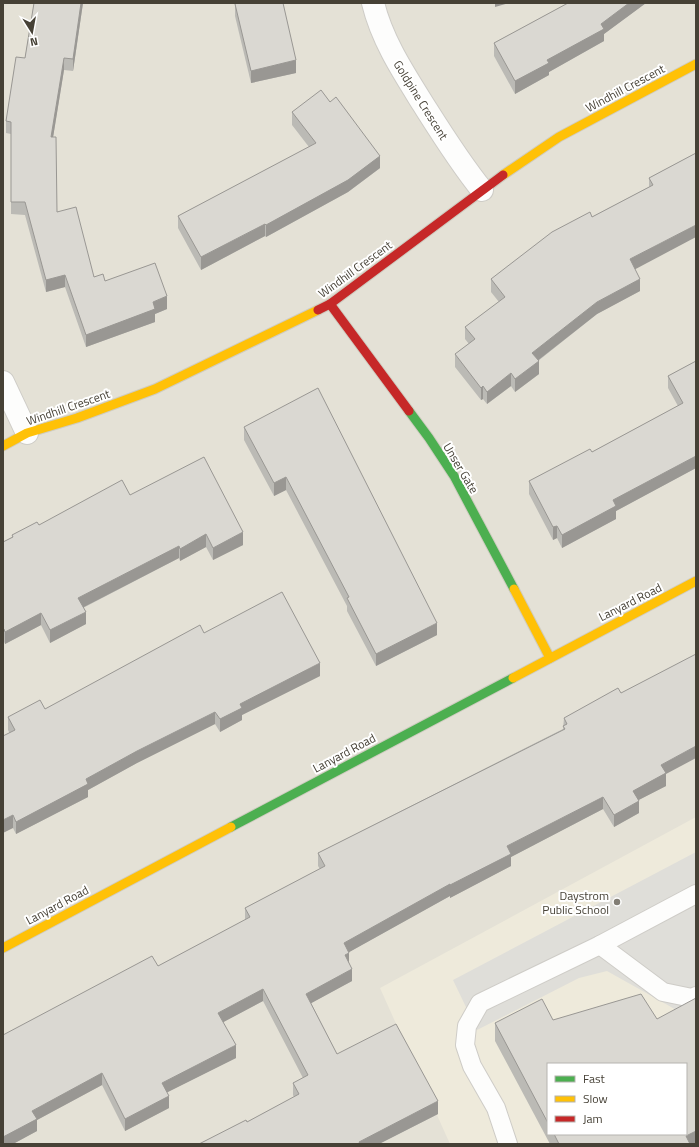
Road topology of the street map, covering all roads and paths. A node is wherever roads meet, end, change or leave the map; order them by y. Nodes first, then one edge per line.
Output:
1 (373, 3) edge
2 (696, 64) edge
3 (482, 190) junction
4 (330, 304) junction
5 (3, 382) edge
6 (27, 433) junction
7 (3, 446) edge
8 (696, 581) edge
9 (550, 658) junction
10 (696, 894) edge
11 (600, 945) junction
12 (3, 948) edge
13 (696, 996) edge
14 (508, 1144) edge

1 - 3 street, Goldpine Crescent
2 - 3 street, Windhill Crescent
3 - 4 street, Windhill Crescent
4 - 6 street, Windhill Crescent
4 - 9 street, Unser Gate
5 - 6 street
6 - 7 street, Windhill Crescent
8 - 9 street, Lanyard Road
9 - 12 street, Lanyard Road
10 - 11 lane
11 - 13 lane
11 - 14 lane

